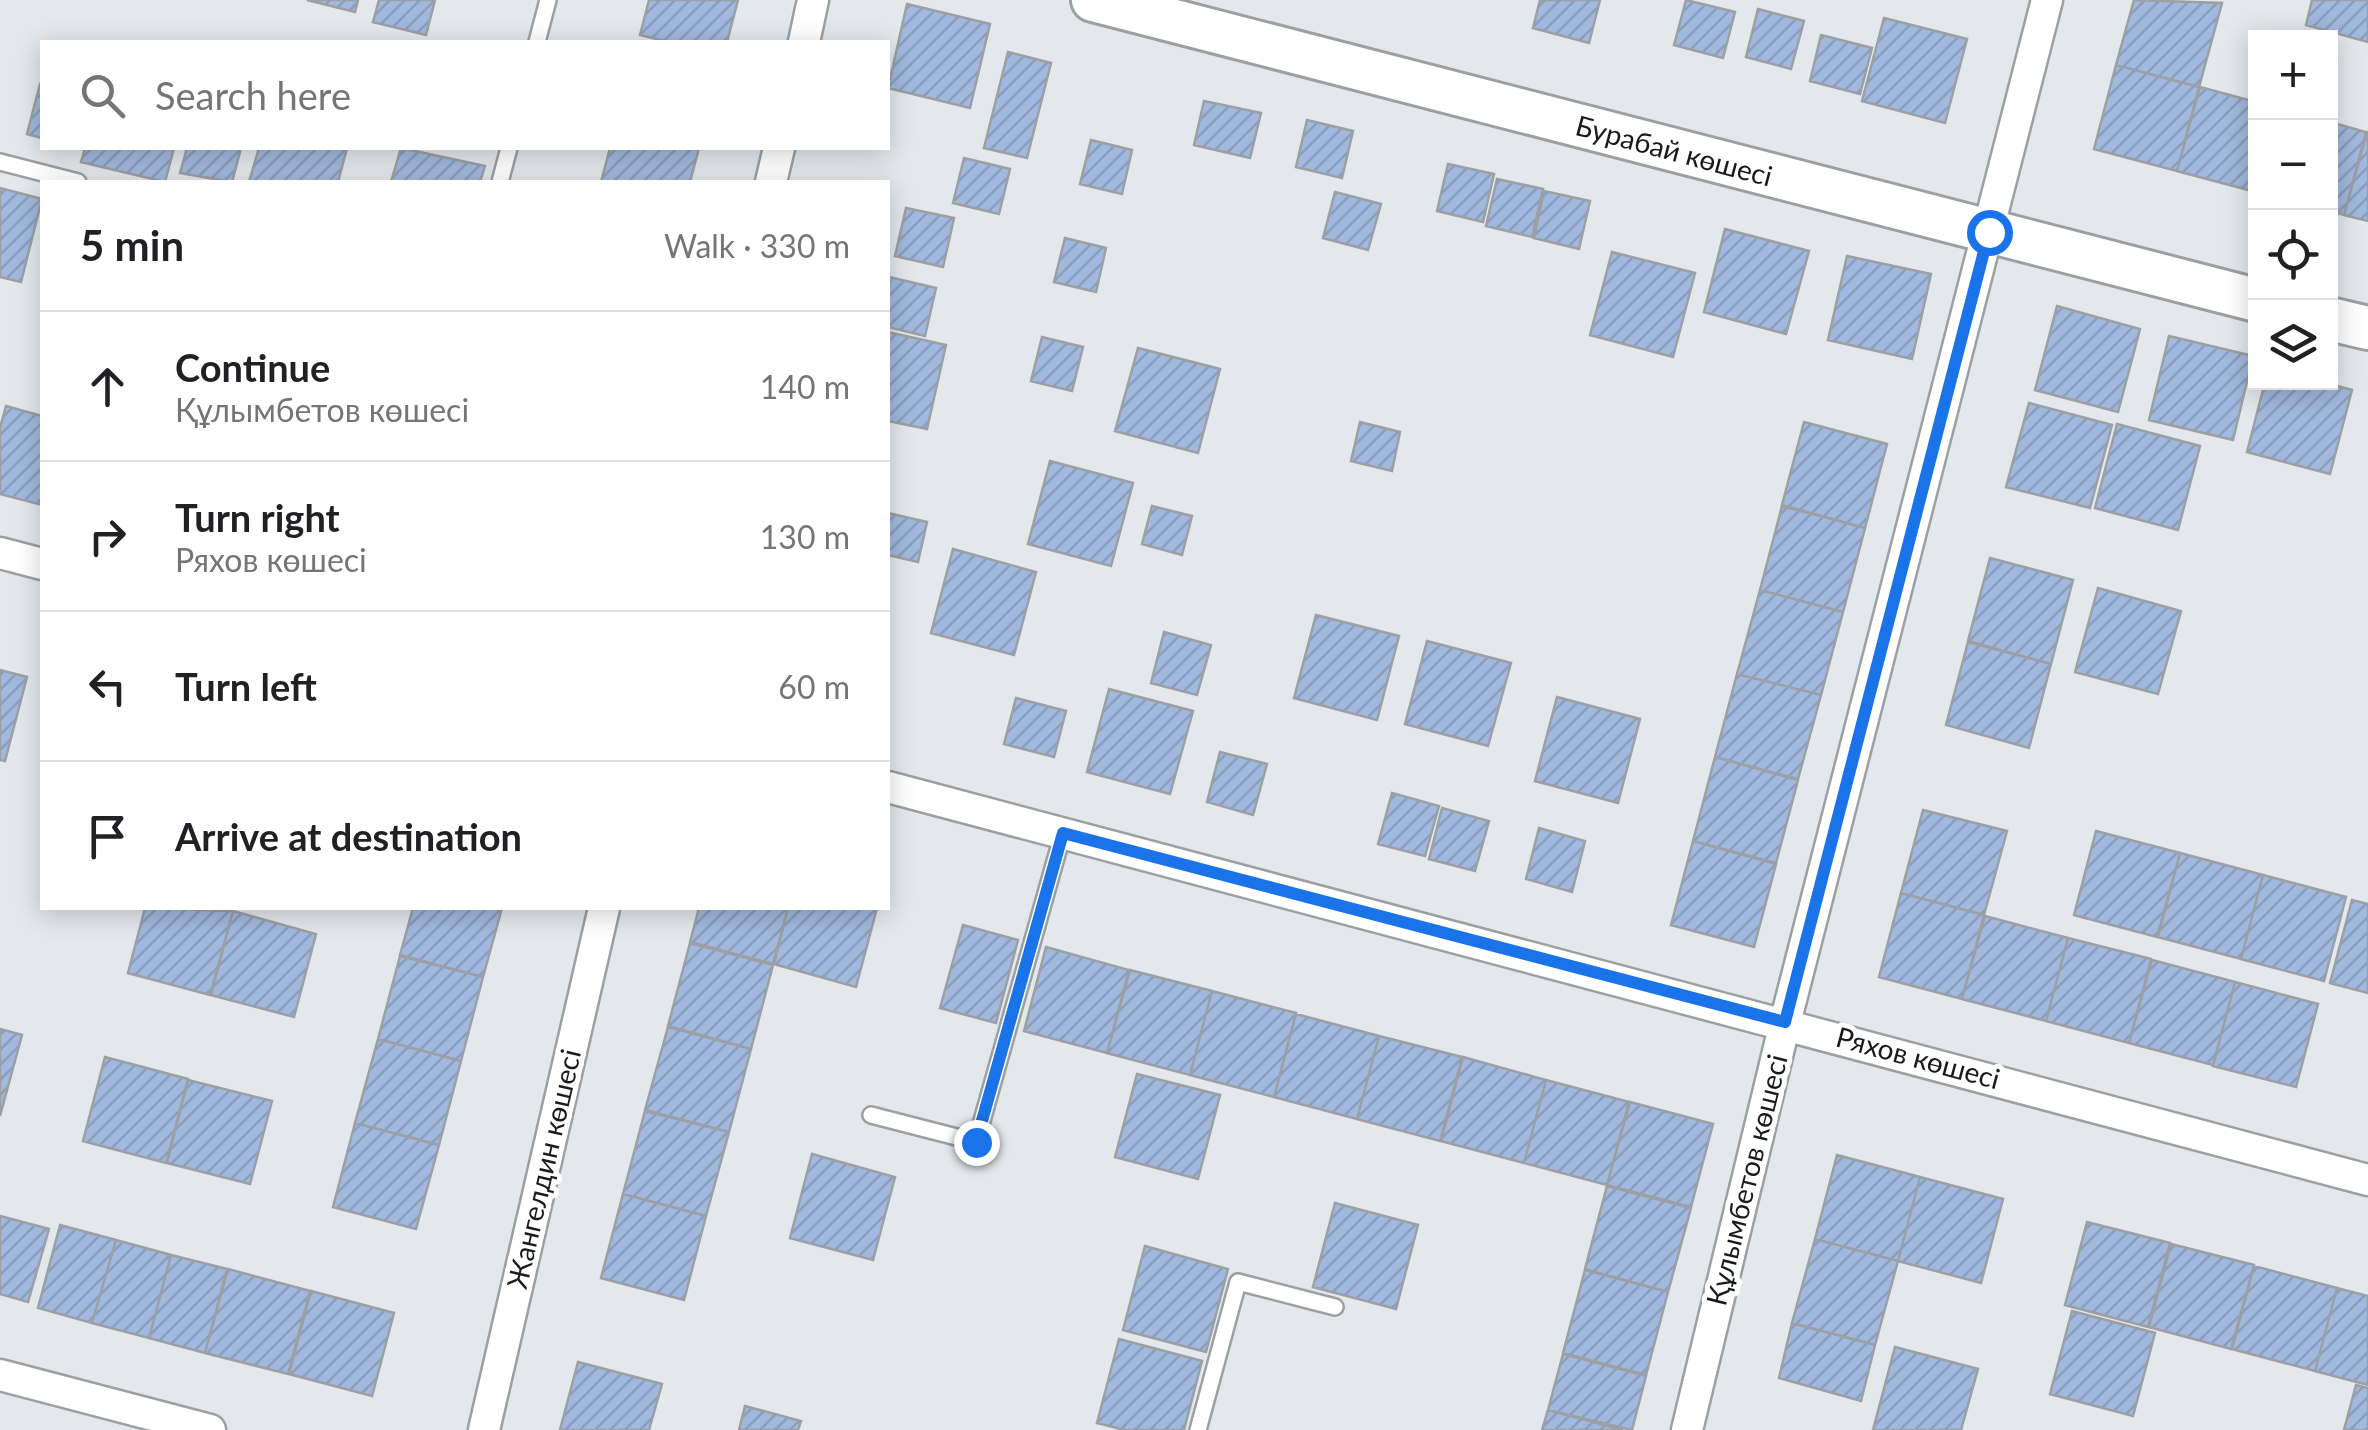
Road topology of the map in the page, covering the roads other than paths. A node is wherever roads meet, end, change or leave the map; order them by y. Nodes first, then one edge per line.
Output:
1 (548, 0) edge
2 (814, 0) edge
3 (1093, 0) edge
4 (2048, 0) edge
5 (538, 40) edge
6 (804, 40) edge
7 (509, 150) edge
8 (779, 150) edge
9 (0, 162) edge
10 (70, 180) edge
11 (501, 180) edge
12 (772, 180) edge
13 (1989, 232) junction
14 (2248, 298) edge
15 (2338, 321) edge
16 (2368, 328) edge
17 (0, 553) edge
18 (40, 563) edge
19 (890, 788) edge
20 (1063, 833) junction
21 (604, 910) edge
22 (1785, 1022) junction
23 (871, 1115) dead end
24 (2368, 1180) edge
25 (1335, 1307) dead end
26 (0, 1375) edge
27 (210, 1430) edge
28 (484, 1430) edge
29 (1198, 1430) edge
30 (1687, 1430) edge

1 - 5 lane
2 - 6 street
3 - 13 street, Бурабай көшесі
4 - 13 street, Құлымбетов көшесі
7 - 11 lane
8 - 12 street
9 - 10 lane
13 - 14 street, Бурабай көшесі
13 - 22 street, Құлымбетов көшесі
15 - 16 street
17 - 18 street
19 - 20 street, Ряхов көшесі
20 - 22 street, Ряхов көшесі
20 - 23 lane
21 - 28 street, Жангелдин көшесі
22 - 24 street, Ряхов көшесі
22 - 30 street, Құлымбетов көшесі
25 - 29 lane
26 - 27 street

